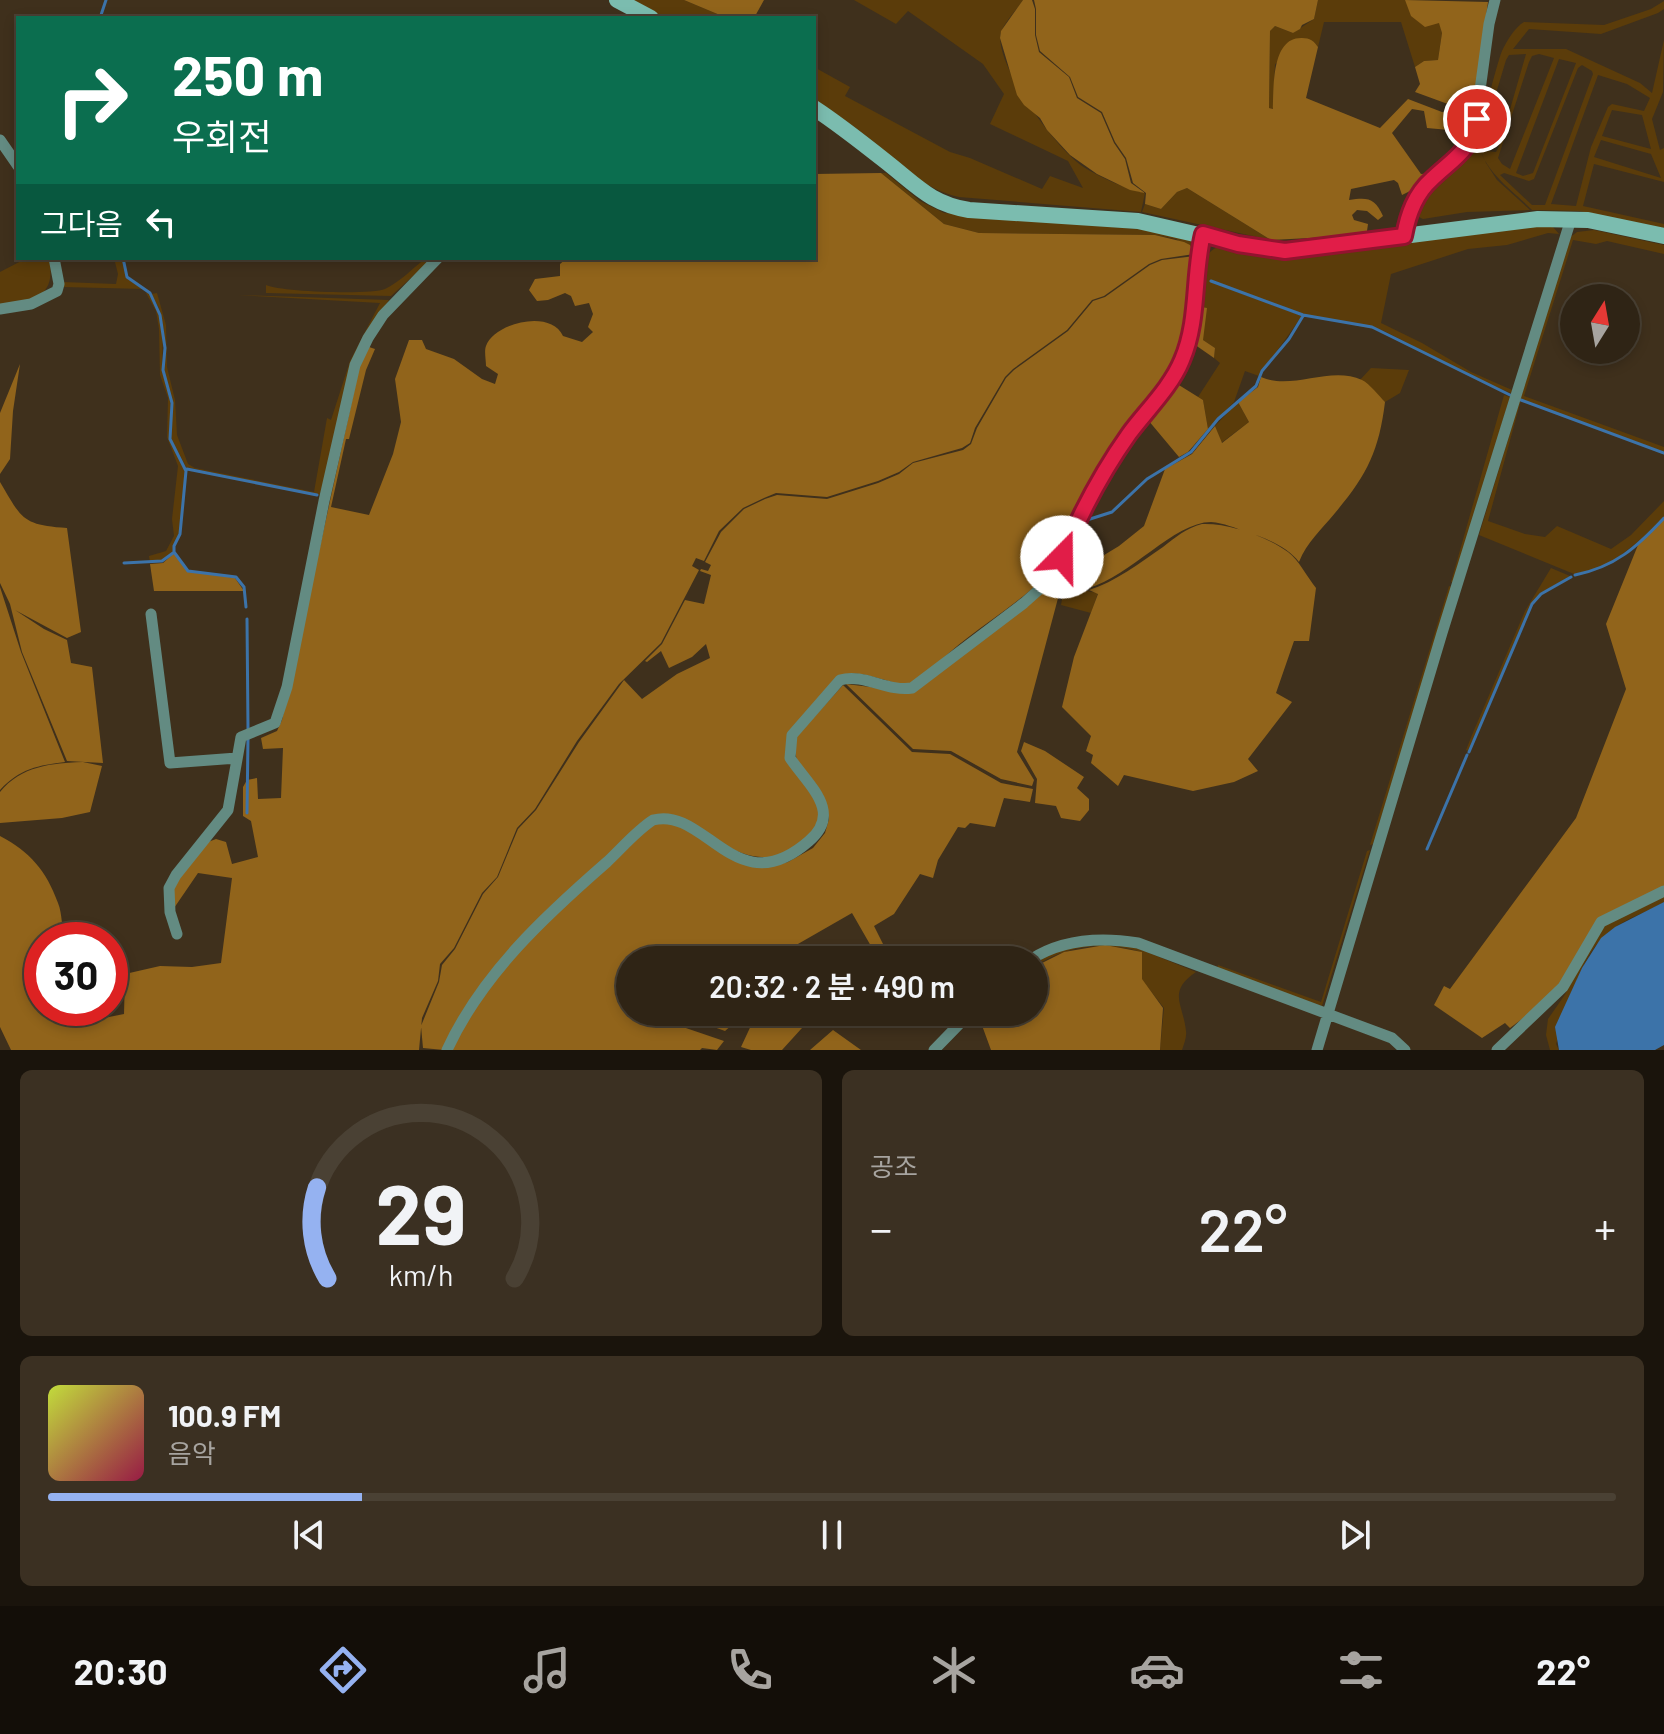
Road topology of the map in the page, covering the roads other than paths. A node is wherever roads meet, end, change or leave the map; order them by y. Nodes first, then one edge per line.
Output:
1 (617, 0) edge
2 (1495, 0) edge
3 (647, 16) edge
4 (816, 109) edge
5 (0, 140) edge
6 (16, 163) edge
7 (1571, 219) junction
8 (1203, 234) junction
9 (1404, 236) junction
10 (1664, 236) edge
11 (54, 260) edge
12 (436, 260) edge
13 (0, 309) edge
14 (151, 614) dead end
15 (237, 758) junction
16 (1664, 891) edge
17 (177, 934) dead end
18 (1048, 950) edge
19 (1328, 1015) junction
20 (957, 1026) edge
21 (447, 1050) edge
22 (934, 1050) edge
23 (1317, 1050) edge
24 (1405, 1050) edge
25 (1497, 1050) edge

1 - 3 main road
2 - 9 street
4 - 8 main road
5 - 6 street
7 - 9 main road
7 - 10 main road
7 - 19 street
8 - 9 main road
8 - 21 street
11 - 13 street
12 - 15 street
14 - 15 street
15 - 17 street
16 - 25 street
18 - 19 street
19 - 23 street
19 - 24 street
20 - 22 street

